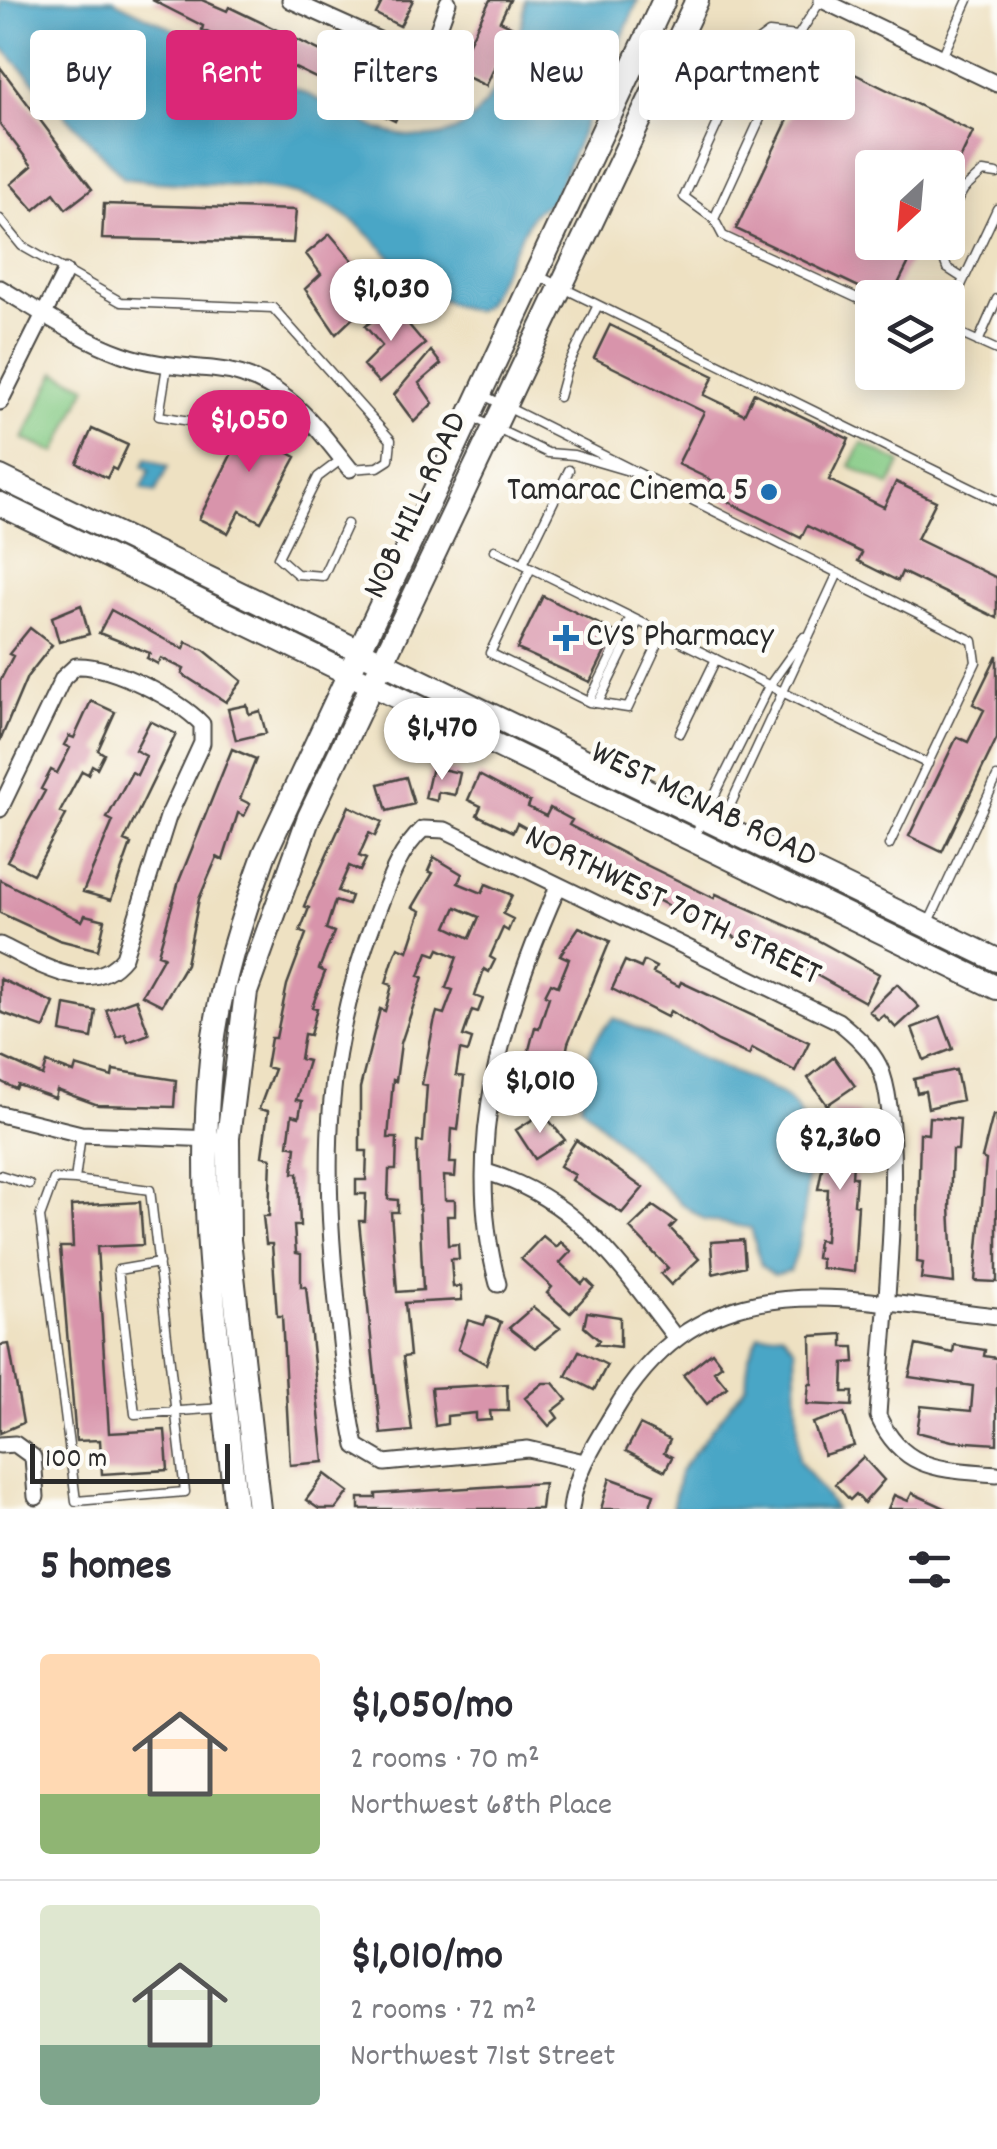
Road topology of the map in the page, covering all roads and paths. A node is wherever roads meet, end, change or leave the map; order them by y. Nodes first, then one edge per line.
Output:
1 (290, 0) edge
2 (664, 0) edge
3 (697, 0) edge
4 (824, 0) edge
5 (968, 0) edge
6 (448, 2) edge
7 (802, 30) edge
8 (942, 57) junction
9 (997, 84) edge
10 (719, 120) edge
11 (759, 120) edge
12 (997, 174) edge
13 (965, 187) edge
14 (997, 209) edge
15 (0, 219) edge
16 (714, 219) junction
17 (944, 260) edge
18 (65, 272) junction
19 (537, 275) junction
20 (964, 279) joint
21 (559, 286) junction
22 (0, 288) edge
23 (855, 297) edge
24 (997, 299) edge
25 (598, 305) junction
26 (44, 313) junction
27 (965, 336) edge
28 (978, 342) junction
29 (997, 350) edge
30 (167, 366) junction
31 (480, 394) junction
32 (558, 398) dead end
33 (0, 402) edge
34 (504, 406) junction
35 (470, 416) junction
36 (214, 426) dead end
37 (494, 428) junction
38 (346, 464) junction
39 (569, 470) dead end
40 (632, 472) junction
41 (0, 477) edge
42 (997, 500) edge
43 (0, 504) edge
44 (347, 524) dead end
45 (495, 550) dead end
46 (527, 566) junction
47 (838, 573) junction
48 (635, 619) junction
49 (810, 629) junction
50 (663, 633) junction
51 (716, 659) junction
52 (365, 668) junction
53 (770, 686) junction
54 (784, 692) junction
55 (594, 702) junction
56 (680, 734) dead end
57 (928, 764) junction
58 (997, 777) edge
59 (0, 810) edge
60 (712, 821) junction
61 (701, 844) junction
62 (889, 845) dead end
63 (558, 887) junction
64 (927, 926) junction
65 (0, 944) edge
66 (997, 960) edge
67 (997, 988) edge
68 (0, 1114) edge
69 (80, 1134) junction
70 (216, 1139) junction
71 (486, 1172) junction
72 (0, 1175) edge
73 (76, 1180) junction
74 (29, 1184) dead end
75 (158, 1264) junction
76 (498, 1284) dead end
77 (884, 1305) junction
78 (997, 1316) edge
79 (675, 1337) junction
80 (225, 1408) junction
81 (176, 1412) junction
82 (0, 1445) edge
83 (584, 1462) junction
84 (997, 1474) edge
85 (36, 1497) dead end
86 (236, 1509) edge
87 (259, 1509) edge
88 (571, 1509) edge

1 - 6 street
2 - 19 main road, NOB HILL ROAD
3 - 21 main road, NOB HILL ROAD
4 - 7 lane
4 - 8 street
5 - 8 lane
8 - 9 street
10 - 16 lane
11 - 16 lane
12 - 13 lane
14 - 20 lane
15 - 18 lane
16 - 23 lane
17 - 20 lane
18 - 26 street
18 - 38 lane
19 - 21 lane
19 - 31 main road, NOB HILL ROAD
21 - 25 lane
21 - 34 main road, NOB HILL ROAD
22 - 26 street
24 - 28 lane
25 - 32 lane
25 - 42 lane
26 - 30 street
26 - 33 street
27 - 28 lane
28 - 29 lane
30 - 36 lane
30 - 38 street
31 - 34 lane
31 - 35 main road, NOB HILL ROAD
34 - 37 main road, NOB HILL ROAD
34 - 40 lane
35 - 37 lane
35 - 52 main road, NOB HILL ROAD
37 - 40 lane
37 - 52 main road, NOB HILL ROAD
38 - 44 lane
39 - 46 lane
40 - 47 lane
41 - 52 main road, WEST MCNAB ROAD
43 - 52 main road, WEST MCNAB ROAD
45 - 46 lane
46 - 48 lane
46 - 55 lane
47 - 49 lane
47 - 57 lane
48 - 50 lane
48 - 55 lane
49 - 53 lane
49 - 54 lane
50 - 51 lane
50 - 55 lane
51 - 53 lane
51 - 56 lane
52 - 60 main road, WEST MCNAB ROAD
52 - 61 main road, WEST MCNAB ROAD
52 - 70 main road
53 - 54 lane
53 - 60 lane
54 - 57 lane
54 - 60 lane
57 - 62 lane
58 - 64 lane
59 - 65 street
60 - 61 lane
60 - 61 lane
60 - 64 main road, WEST MCNAB ROAD
61 - 67 main road, WEST MCNAB ROAD
63 - 71 street
63 - 77 street, NORTHWEST 70TH STREET
63 - 83 street, NORTHWEST 70TH STREET
64 - 66 main road, WEST MCNAB ROAD
68 - 69 street
69 - 70 street
69 - 73 lane
70 - 80 main road
70 - 87 main road
71 - 76 street
71 - 79 street
72 - 74 lane
73 - 75 lane
73 - 81 lane
75 - 81 lane
75 - 81 lane
77 - 78 street
77 - 79 street
77 - 84 street
79 - 83 street
80 - 81 lane
80 - 86 main road
82 - 85 street
83 - 88 street

